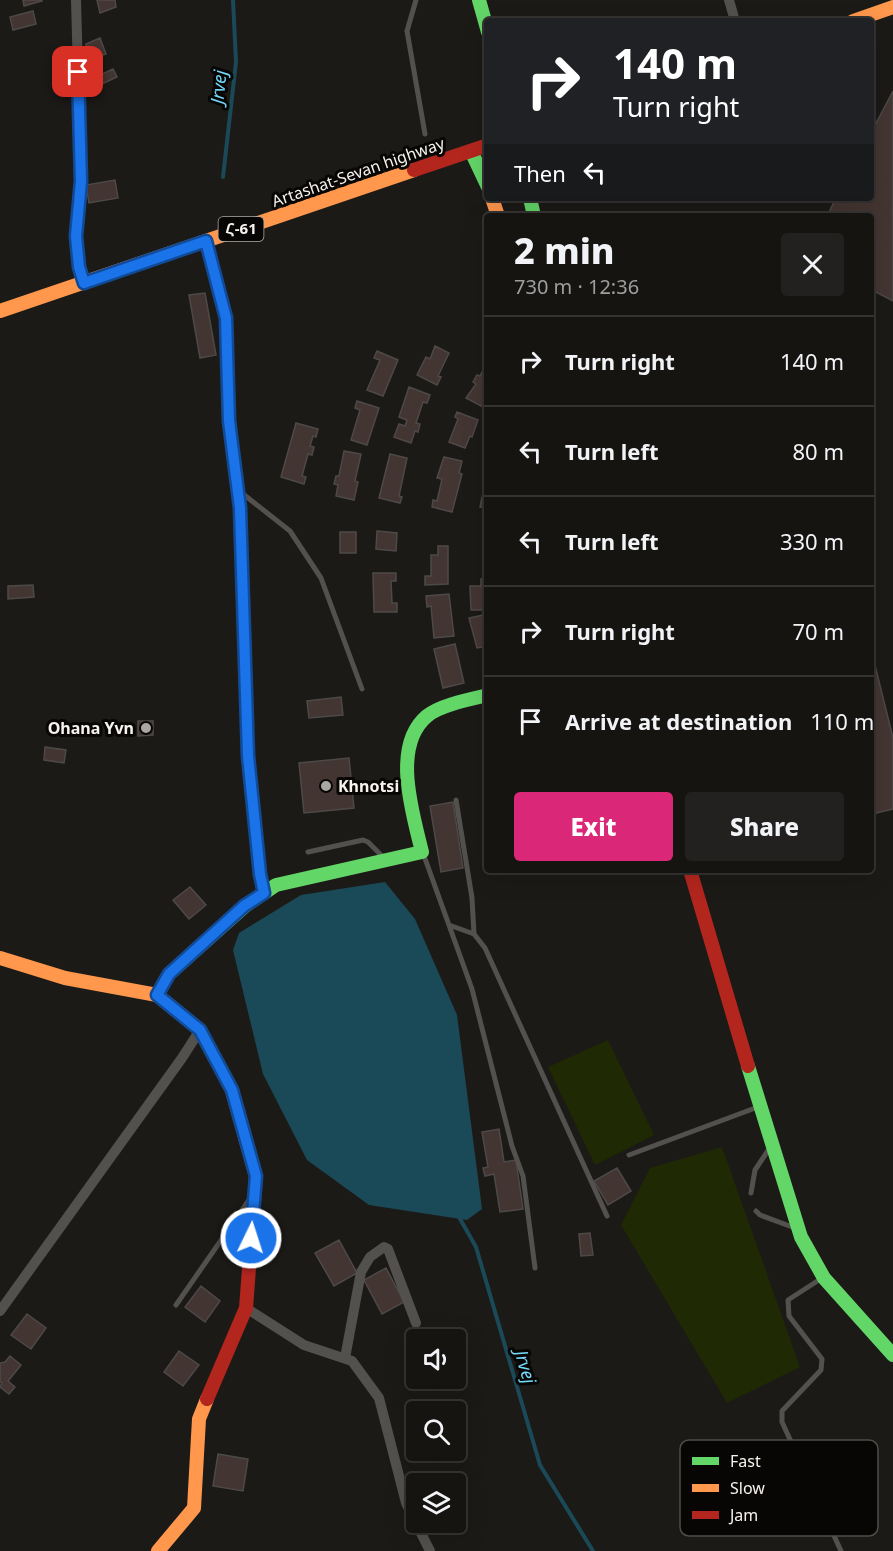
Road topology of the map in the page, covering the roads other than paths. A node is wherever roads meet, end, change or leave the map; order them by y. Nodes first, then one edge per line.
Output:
1 (76, 0) edge
2 (416, 0) edge
3 (479, 0) edge
4 (729, 0) edge
5 (893, 7) edge
6 (484, 18) edge
7 (734, 18) edge
8 (862, 18) edge
9 (425, 134) dead end
10 (480, 147) edge
11 (484, 168) edge
12 (206, 241) junction
13 (84, 283) junction
14 (0, 311) edge
15 (238, 490) junction
16 (362, 689) dead end
17 (484, 696) edge
18 (456, 800) dead end
19 (308, 852) dead end
20 (422, 852) junction
21 (387, 860) junction
22 (691, 873) edge
23 (264, 893) junction
24 (449, 925) junction
25 (474, 934) junction
26 (0, 958) edge
27 (157, 995) junction
28 (200, 1030) junction
29 (760, 1107) junction
30 (771, 1145) junction
31 (629, 1155) dead end
32 (255, 1192) junction
33 (751, 1193) dead end
34 (756, 1211) dead end
35 (607, 1216) dead end
36 (799, 1229) junction
37 (535, 1268) dead end
38 (824, 1278) junction
39 (176, 1305) dead end
40 (246, 1308) junction
41 (0, 1311) edge
42 (416, 1323) dead end
43 (893, 1356) edge
44 (345, 1358) junction
45 (790, 1440) edge
46 (834, 1536) edge
47 (158, 1551) edge
48 (430, 1551) edge
49 (841, 1551) edge

1 - 13 street
2 - 9 lane
3 - 6 street
4 - 7 street
5 - 8 street
10 - 11 street
10 - 12 street, Artashat-Sevan highway / Հ-61
12 - 13 street, Artashat-Sevan highway / Հ-61
12 - 15 lane
13 - 14 street, Artashat-Sevan highway / Հ-61
15 - 16 lane
15 - 23 lane
17 - 20 street
18 - 25 lane
19 - 21 lane
20 - 21 street
20 - 24 lane
21 - 23 street
22 - 29 street
23 - 27 street
24 - 25 lane
24 - 37 lane
25 - 35 lane
26 - 27 street
27 - 28 street
28 - 32 street
28 - 41 street
29 - 30 street
29 - 31 lane
30 - 33 lane
30 - 36 street
32 - 39 lane
32 - 40 street
34 - 36 lane
36 - 38 street
38 - 43 street
38 - 45 lane
40 - 44 street
40 - 47 street
42 - 44 street
44 - 48 street
46 - 49 lane

